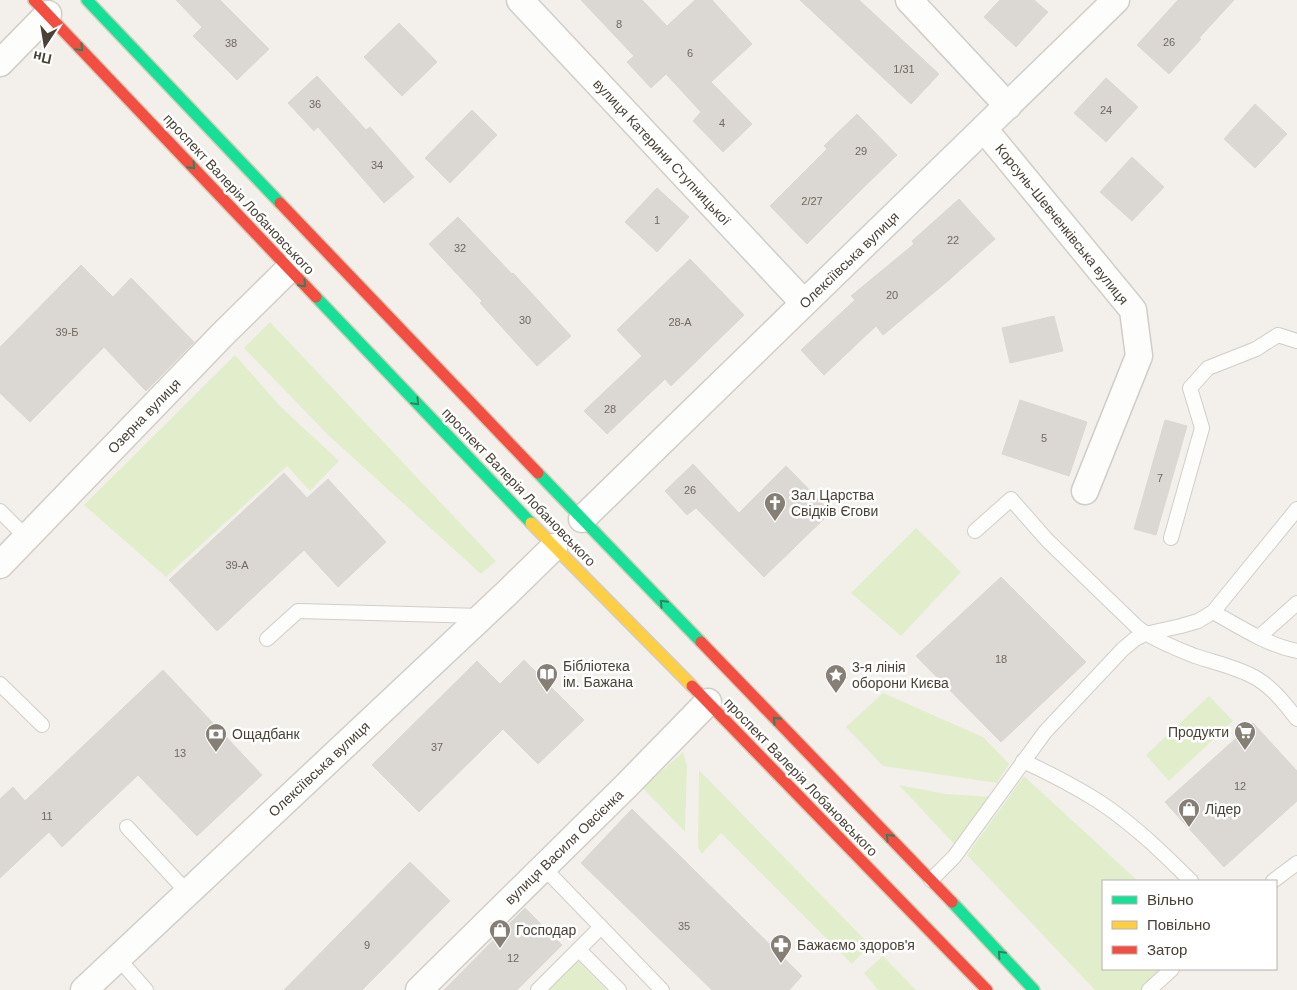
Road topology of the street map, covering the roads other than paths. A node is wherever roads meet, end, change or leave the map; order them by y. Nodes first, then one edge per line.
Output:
1 (87, 0) edge
2 (520, 0) edge
3 (909, 0) edge
4 (1116, 0) edge
5 (41, 7) edge
6 (0, 63) edge
7 (1008, 106) junction
8 (984, 129) junction
9 (289, 269) junction
10 (804, 304) junction
11 (1297, 341) edge
12 (1085, 490) dead end
13 (1297, 509) edge
14 (0, 511) edge
15 (582, 520) junction
16 (975, 531) dead end
17 (26, 538) junction
18 (1171, 538) dead end
19 (554, 547) junction
20 (0, 565) edge
21 (1297, 603) edge
22 (1213, 612) junction
23 (483, 616) junction
24 (1145, 634) junction
25 (1259, 637) junction
26 (267, 639) dead end
27 (1297, 651) edge
28 (0, 684) edge
29 (708, 702) junction
30 (1297, 719) edge
31 (42, 725) dead end
32 (1023, 761) junction
33 (127, 827) dead end
34 (1297, 863) edge
35 (543, 867) junction
36 (931, 880) junction
37 (1190, 880) edge
38 (1273, 880) edge
39 (187, 892) junction
40 (601, 927) junction
41 (579, 950) junction
42 (118, 958) junction
43 (1171, 970) edge
44 (84, 990) edge
45 (146, 990) edge
46 (418, 990) edge
47 (538, 990) edge
48 (619, 990) edge
49 (662, 990) edge
50 (987, 990) edge
51 (1034, 990) edge
52 (1149, 990) edge

1 - 15 main road, проспект Валерія Лобановського
2 - 10 street, вулиця Катерини Ступницької
3 - 7 street
4 - 7 street, Олексіївська вулиця
5 - 6 street
5 -> 9 main road, проспект Валерія Лобановського
7 - 8 street, Олексіївська вулиця
8 - 10 street, Олексіївська вулиця
8 - 12 street, Корсунь-Шевченківська вулиця
9 - 17 street, Озерна вулиця
9 -> 19 main road, проспект Валерія Лобановського
10 - 15 street, Олексіївська вулиця
11 - 18 lane
13 - 22 lane
14 - 17 lane
36 -> 15 main road, проспект Валерія Лобановського
16 - 24 lane
17 - 20 street, Озерна вулиця
19 - 23 street, Олексіївська вулиця
19 - 29 main road, проспект Валерія Лобановського
21 - 25 lane
22 - 24 lane
22 - 25 lane
23 - 26 lane
23 - 39 street, Олексіївська вулиця
24 - 30 lane
24 - 32 lane
25 - 27 lane
28 - 31 lane
29 - 35 street, вулиця Василя Овсієнка
29 - 50 main road, проспект Валерія Лобановського
32 - 36 lane
32 - 37 lane
33 - 39 lane
34 - 38 lane
35 - 40 lane
35 - 46 street, вулиця Василя Овсієнка
51 -> 36 main road, проспект Валерія Лобановського
39 - 42 street, Олексіївська вулиця
40 - 41 lane
40 - 49 lane
41 - 47 lane
41 - 48 lane
42 - 44 street, Олексіївська вулиця
42 - 45 lane
43 - 52 lane

